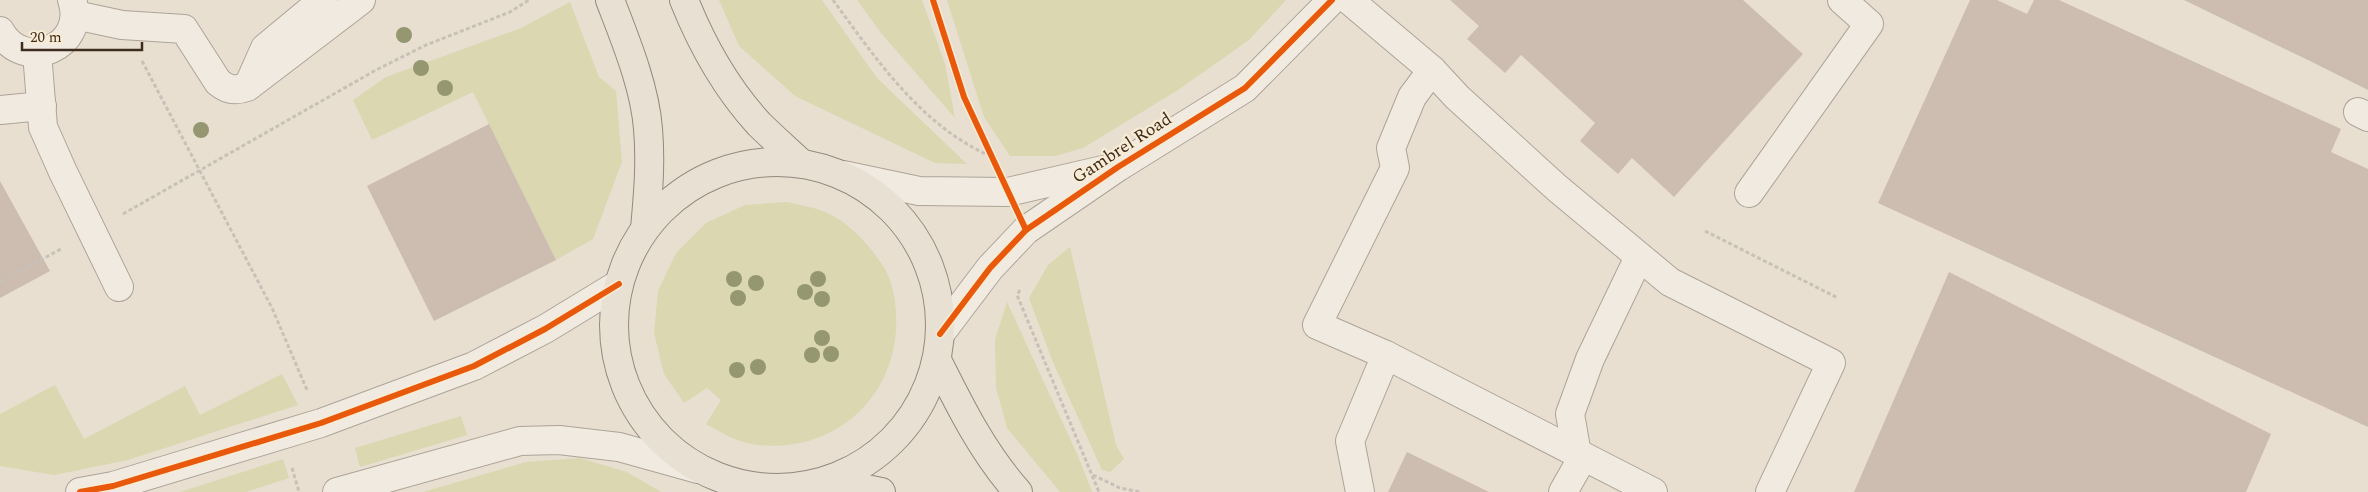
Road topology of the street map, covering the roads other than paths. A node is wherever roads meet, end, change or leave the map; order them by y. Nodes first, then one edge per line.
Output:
1 (323, 0) edge
2 (361, 0) edge
3 (610, 0) edge
4 (684, 0) edge
5 (1332, 0) edge
6 (1349, 0) edge
7 (1842, 0) edge
8 (73, 8) edge
9 (0, 31) edge
10 (37, 53) junction
11 (1432, 70) junction
12 (247, 87) junction
13 (42, 106) junction
14 (0, 110) edge
15 (801, 163) junction
16 (1118, 167) junction
17 (843, 176) junction
18 (1749, 193) dead end
19 (645, 229) junction
20 (1632, 251) junction
21 (619, 284) junction
22 (119, 287) dead end
23 (938, 347) junction
24 (1386, 355) junction
25 (1580, 455) junction
26 (698, 468) junction
27 (827, 481) junction
28 (80, 492) edge
29 (337, 492) edge
30 (881, 492) edge
31 (1018, 492) edge
32 (1360, 492) edge
33 (1563, 492) edge
34 (1653, 492) edge
35 (1770, 492) edge

1 - 12 street
2 - 12 street
3 - 19 main road
4 - 15 main road
5 - 16 street, Gambrel Road
6 - 11 street
7 - 18 street
8 - 10 street
8 - 12 street
9 - 10 street
10 - 13 street
11 - 20 street
11 - 24 street
13 - 14 street
13 - 22 street
15 - 17 main road
15 - 19 main road
16 - 17 street, Gambrel Road
16 - 23 street, Gambrel Road
17 - 23 main road
19 - 21 main road
20 - 25 street
20 - 35 street
21 - 26 main road
21 - 28 street
23 - 27 main road
23 - 31 main road
24 - 25 street
24 - 32 street
25 - 33 street
25 - 34 street
26 - 27 main road
26 - 29 street
27 - 30 main road

